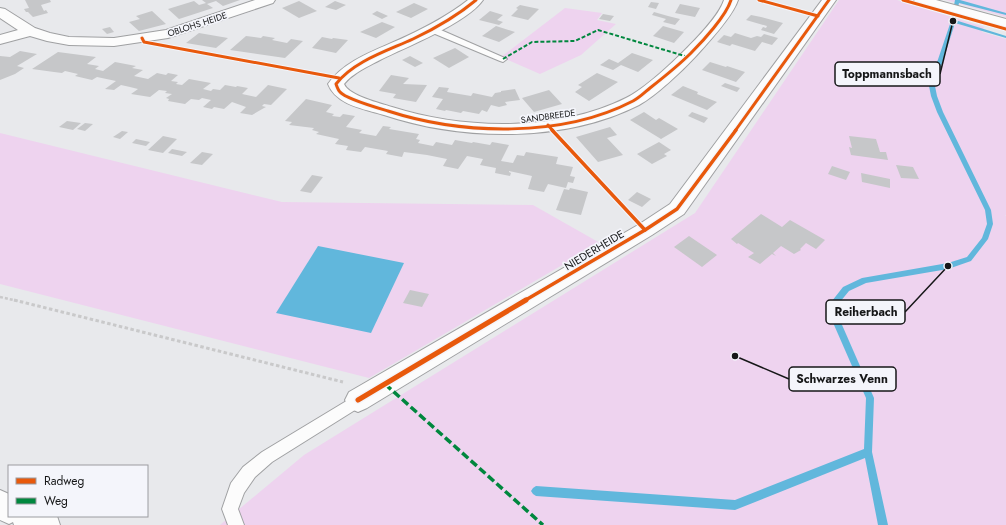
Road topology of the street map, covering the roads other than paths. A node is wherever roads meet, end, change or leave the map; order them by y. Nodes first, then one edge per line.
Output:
1 (268, 0) edge
2 (476, 0) edge
3 (731, 0) edge
4 (828, 0) edge
5 (921, 0) edge
6 (0, 12) edge
7 (1006, 23) edge
8 (431, 29) junction
9 (30, 31) junction
10 (0, 40) edge
11 (503, 59) dead end
12 (367, 395) joint
13 (27, 517) edge
14 (45, 525) edge
15 (236, 525) edge

1 - 9 main road, OBLOHS HEIDE
2 - 8 main road
3 - 8 main road, SANDBREEDE
4 - 12 main road, NIEDERHEIDE
5 - 7 main road
6 - 9 main road, OBLOHS HEIDE
8 - 11 lane
9 - 10 main road
12 - 15 lane
13 - 14 main road

